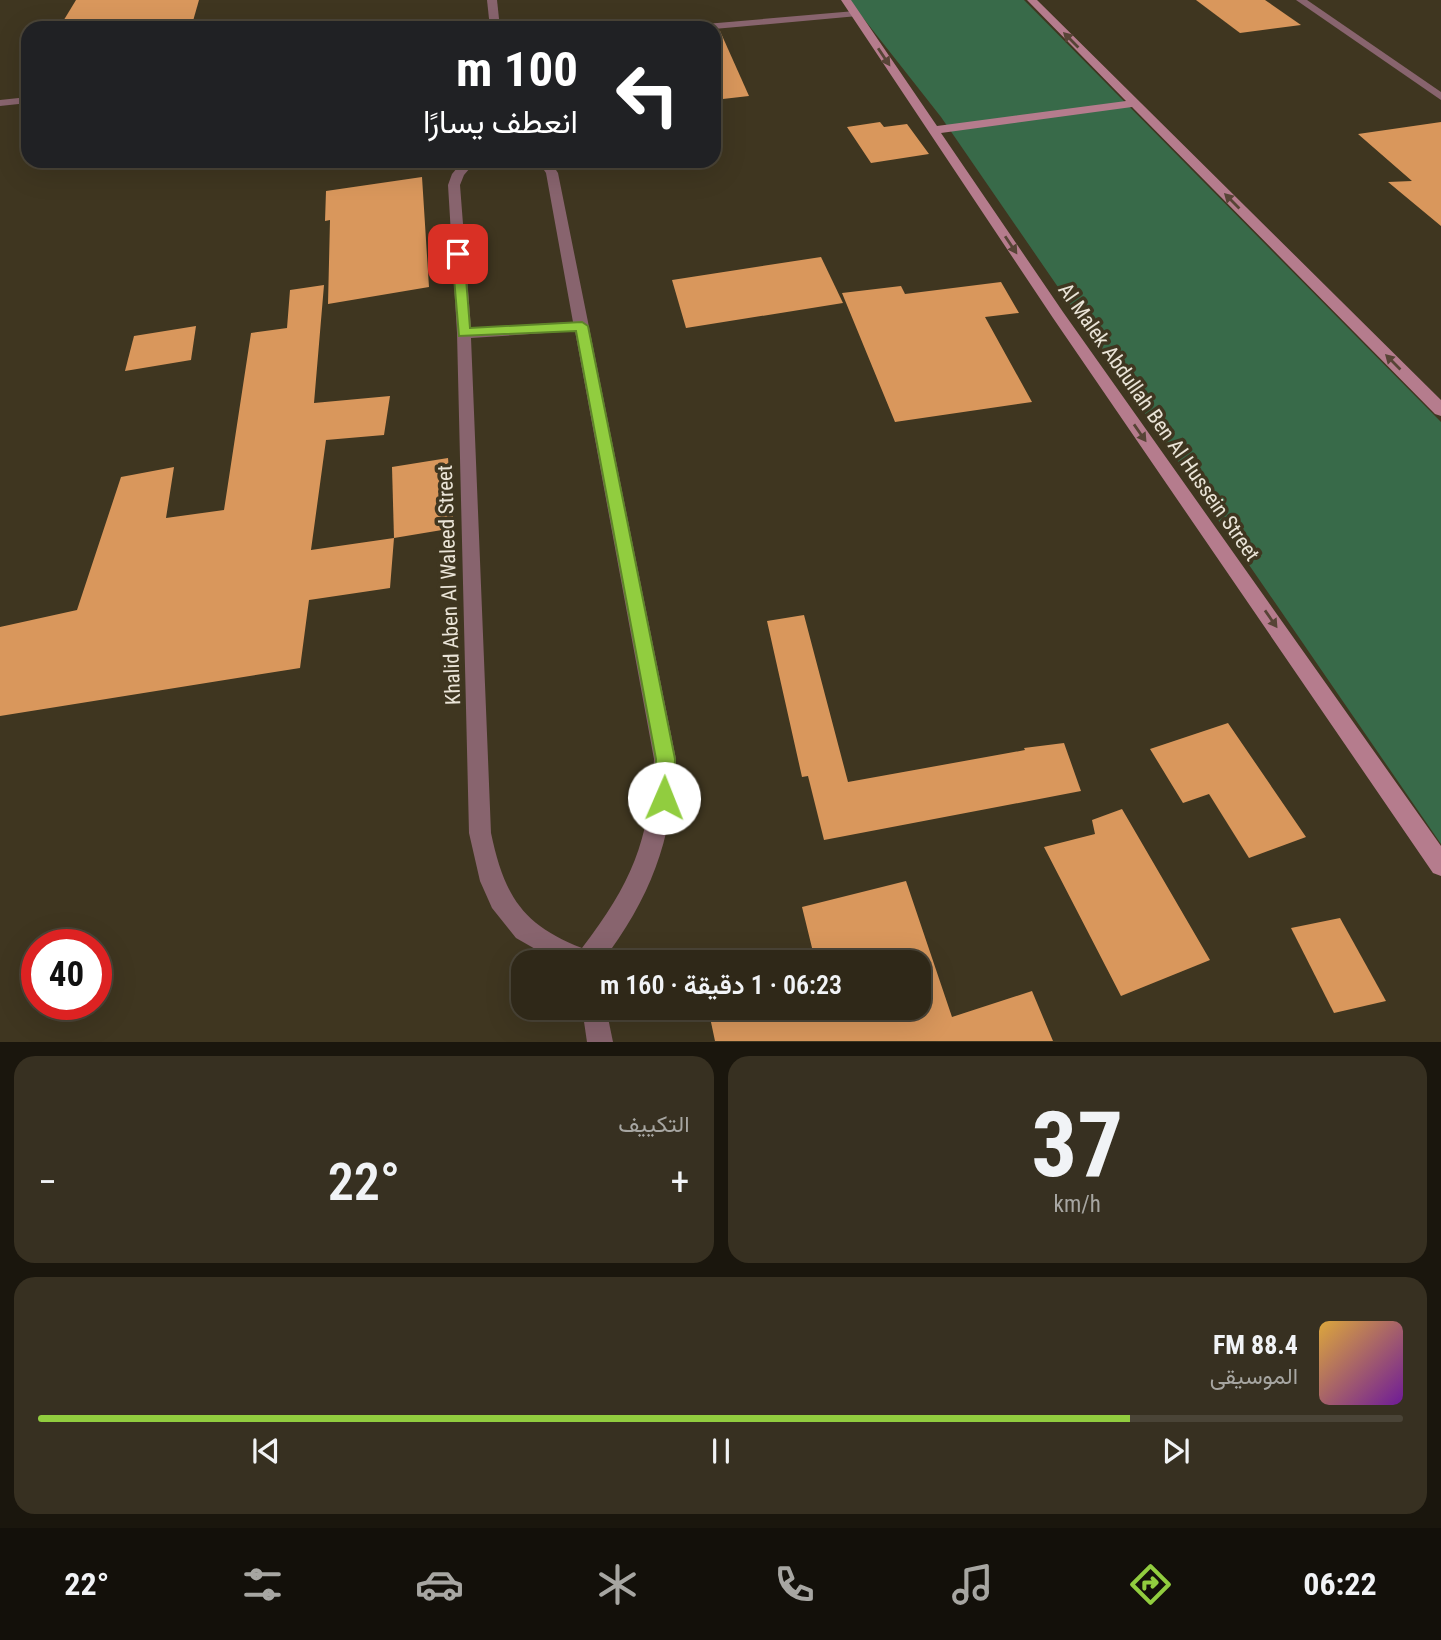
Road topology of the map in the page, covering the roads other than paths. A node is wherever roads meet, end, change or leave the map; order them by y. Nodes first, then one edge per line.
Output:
1 (492, 0) edge
2 (1032, 0) edge
3 (1301, 0) edge
4 (850, 7) edge
5 (494, 21) edge
6 (721, 24) edge
7 (1441, 97) edge
8 (21, 101) edge
9 (0, 103) edge
10 (1136, 103) junction
11 (935, 130) junction
12 (464, 168) edge
13 (549, 168) edge
14 (582, 326) junction
15 (464, 333) junction
16 (1441, 410) edge
17 (1441, 865) edge
18 (596, 1020) edge
19 (600, 1041) edge

1 - 5 street
10 -> 2 main road
3 - 7 street
4 - 6 street
4 -> 11 main road, Al Malek Abdullah Ben Al Hussein Street
8 - 9 street
10 - 11 main road
16 -> 10 main road
11 -> 17 main road, Al Malek Abdullah Ben Al Hussein Street
12 - 15 street, Khalid Aben Al Waleed Street
13 - 14 street, Khalid Aben Al Waleed Street
14 - 15 street
14 - 15 street, Khalid Aben Al Waleed Street
18 - 19 street

